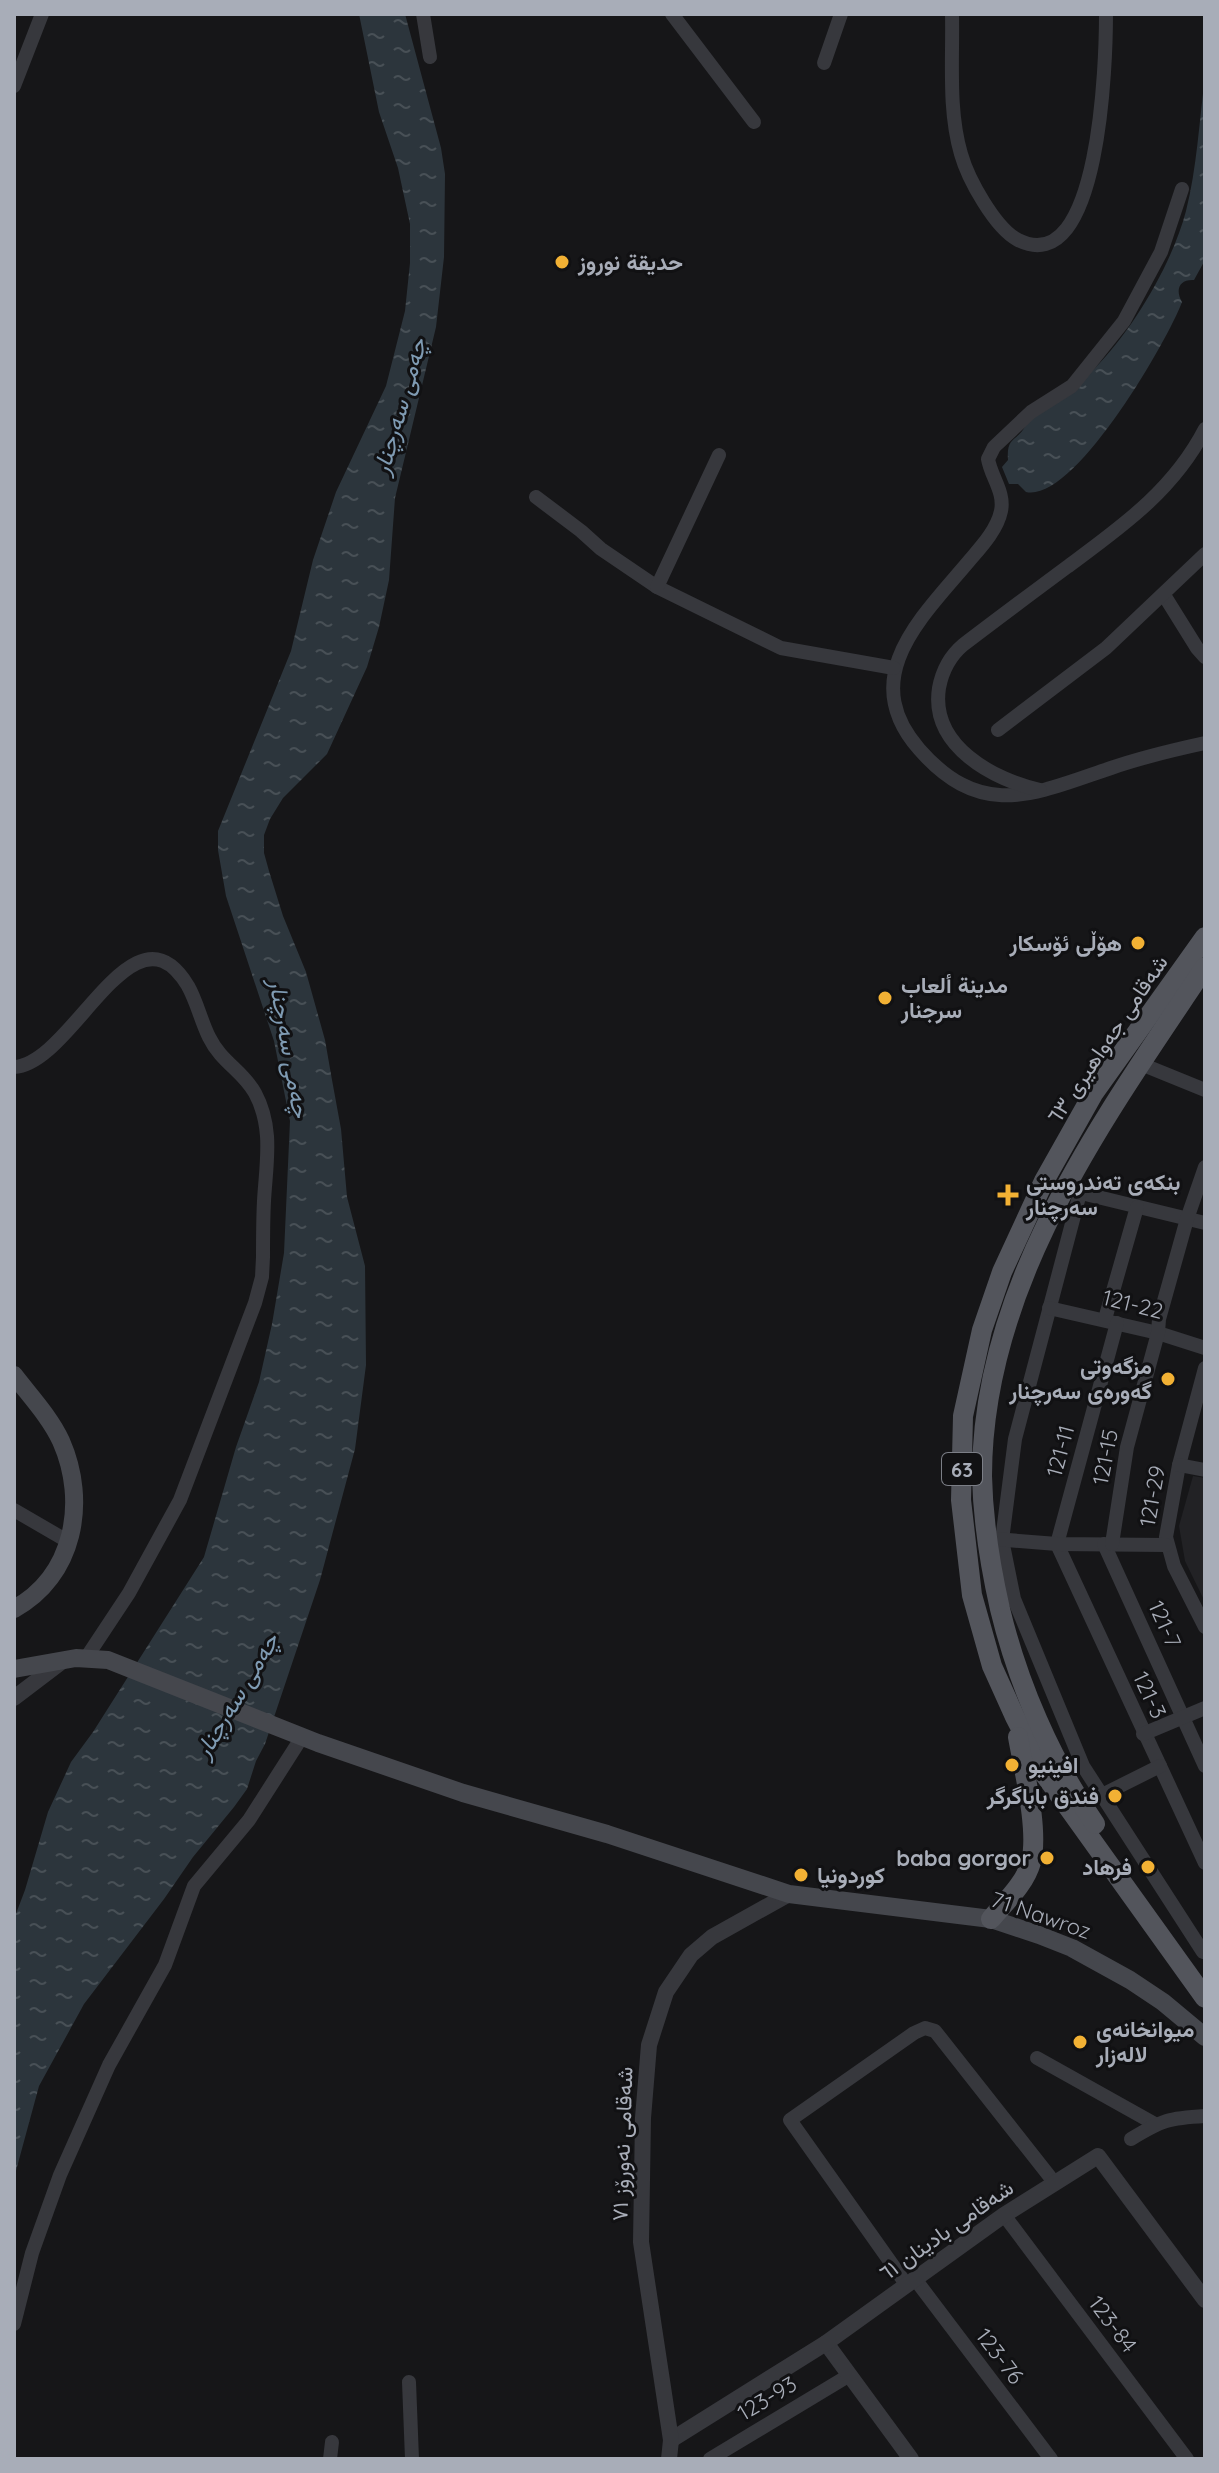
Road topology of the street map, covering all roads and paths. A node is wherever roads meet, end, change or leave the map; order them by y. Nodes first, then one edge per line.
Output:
1 (42, 14) edge
2 (423, 14) edge
3 (672, 14) edge
4 (841, 14) edge
5 (952, 14) edge
6 (1106, 14) edge
7 (430, 57) dead end
8 (824, 63) dead end
9 (14, 86) edge
10 (754, 122) dead end
11 (1182, 189) dead end
12 (1205, 429) edge
13 (719, 455) dead end
14 (536, 497) dead end
15 (1205, 554) edge
16 (657, 587) junction
17 (1164, 595) junction
18 (1205, 657) edge
19 (894, 668) junction
20 (998, 730) dead end
21 (1205, 743) edge
22 (1045, 791) junction
23 (1205, 937) edge
24 (1205, 967) edge
25 (1197, 995) edge
26 (1141, 1064) junction
27 (14, 1067) edge
28 (1205, 1090) edge
29 (1205, 1167) edge
30 (1072, 1191) junction
31 (1137, 1207) junction
32 (1187, 1219) junction
33 (1205, 1223) edge
34 (1049, 1308) junction
35 (1111, 1321) junction
36 (1158, 1333) junction
37 (1205, 1348) edge
38 (1205, 1368) edge
39 (14, 1375) edge
40 (1179, 1465) junction
41 (1205, 1470) edge
42 (14, 1510) edge
43 (994, 1539) junction
44 (69, 1542) junction
45 (1057, 1544) junction
46 (1108, 1544) junction
47 (1166, 1545) junction
48 (14, 1609) edge
49 (1205, 1625) edge
50 (86, 1658) junction
51 (64, 1660) junction
52 (14, 1669) edge
53 (14, 1698) edge
54 (1205, 1708) edge
55 (1183, 1716) junction
56 (1015, 1717) junction
57 (1143, 1734) junction
58 (299, 1735) junction
59 (1160, 1766) junction
60 (1205, 1766) edge
61 (1102, 1795) junction
62 (1205, 1863) edge
63 (789, 1894) junction
64 (991, 1919) junction
65 (1202, 1960) edge
66 (1205, 1998) edge
67 (1205, 2037) edge
68 (1037, 2058) dead end
69 (1205, 2116) edge
70 (1155, 2124) junction
71 (1131, 2139) dead end
72 (1054, 2182) junction
73 (1004, 2215) junction
74 (910, 2281) junction
75 (1205, 2300) edge
76 (14, 2324) edge
77 (826, 2343) junction
78 (848, 2376) junction
79 (409, 2382) dead end
80 (671, 2440) junction
81 (332, 2442) dead end
82 (910, 2458) edge
83 (330, 2459) edge
84 (412, 2459) edge
85 (669, 2459) edge
86 (710, 2459) edge
87 (1051, 2459) edge
88 (1187, 2459) edge

1 - 9 street
2 - 7 street
3 - 10 street
4 - 8 street
5 - 6 street
11 - 19 street
12 - 22 street
13 - 16 street
14 - 16 street
15 - 17 street
16 - 19 street
17 - 18 street
17 - 20 street
19 - 22 street
21 - 22 street
23 - 56 main road, شەقامی جەواهیری ٦٣ / 63
24 - 25 main road, شەقامی جەواهیری ٦٣ / 63
25 - 26 main road, شەقامی جەواهیری ٦٣ / 63
26 - 28 street
26 - 30 main road, شەقامی جەواهیری ٦٣ / 63
27 - 50 street
29 - 32 street, 121-15
30 - 31 street
30 - 34 street
30 - 43 main road, شەقامی جەواهیری ٦٣ / 63
31 - 32 street
31 - 35 street, 121-11
32 - 33 street
32 - 36 street, 121-15
34 - 35 street, 121-22
34 - 43 street
35 - 36 street, 121-22
35 - 45 street, 121-11
36 - 37 street, 121-22
36 - 46 street, 121-15
38 - 40 street, 121-29
39 - 44 main road
40 - 41 street
40 - 47 street, 121-29
42 - 44 street
43 - 45 street
43 - 61 street
43 - 65 main road, شەقامی جەواهیری ٦٣ / 63
44 - 48 main road
45 - 46 street
45 - 57 street, 121-3
46 - 47 street
46 - 55 street, 121-7
47 - 49 street, 121-29
50 - 51 main road, 71 Nawroz
50 - 58 main road, 71 Nawroz
51 - 52 main road, 71 Nawroz
51 - 53 street
54 - 55 street
55 - 57 street
55 - 60 street, 121-7
56 - 64 main road
56 - 66 main road, شەقامی جەواهیری ٦٣ / 63
57 - 59 street, 121-3
58 - 63 main road, 71 Nawroz
58 - 76 street
59 - 61 street
59 - 62 street, 121-3
61 - 65 street
63 - 64 main road, 71 Nawroz
63 - 80 street, شەقامی نەورۆز ٧١
64 - 67 main road, 71 Nawroz
68 - 70 street
69 - 70 street
70 - 71 street
72 - 73 street, شەقامی بادینان ٦١
72 - 74 street, 123-76
72 - 75 street, شەقامی بادینان ٦١
73 - 74 street, شەقامی بادینان ٦١
73 - 88 street, 123-84
74 - 77 street, شەقامی بادینان ٦١
74 - 87 street, 123-76
77 - 78 street
77 - 80 street, شەقامی بادینان ٦١
78 - 82 street
78 - 86 street, 123-93
79 - 84 street
80 - 85 street, شەقامی نەورۆز ٧١
81 - 83 street

